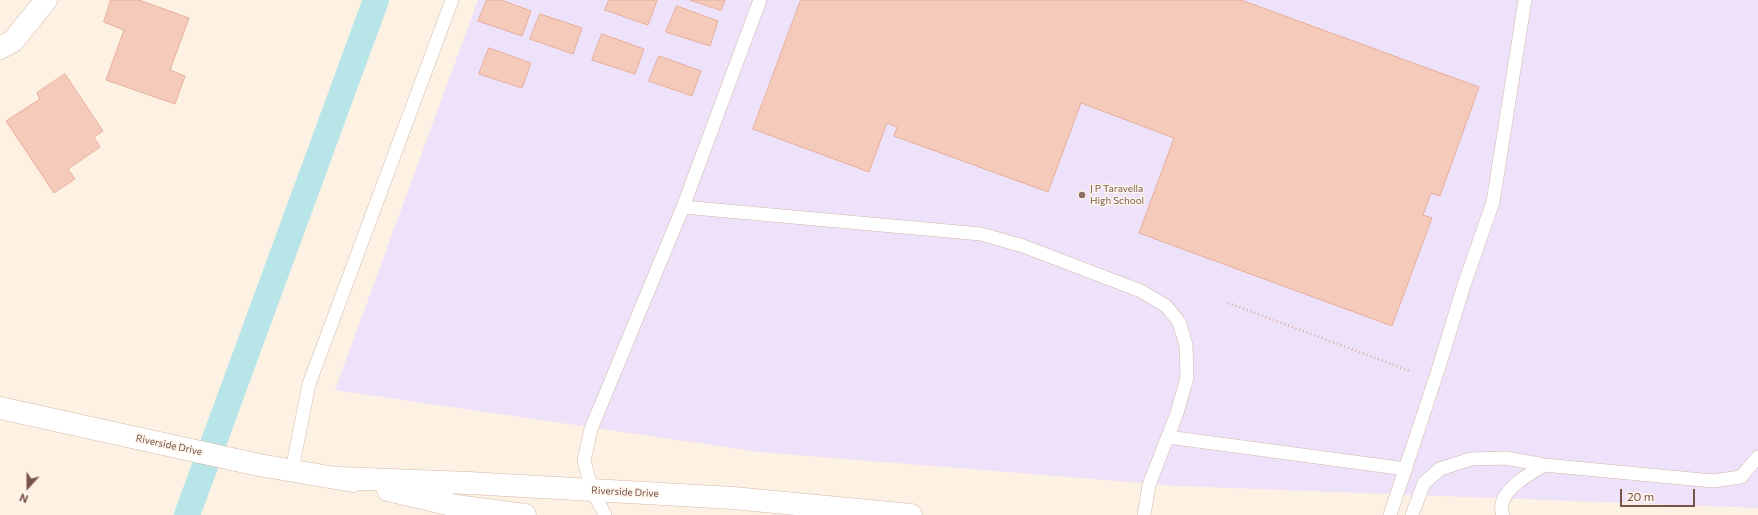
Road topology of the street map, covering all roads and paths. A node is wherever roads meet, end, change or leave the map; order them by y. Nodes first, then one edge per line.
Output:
1 (46, 0) edge
2 (452, 0) edge
3 (760, 0) edge
4 (1526, 0) edge
5 (0, 48) edge
6 (683, 207) junction
7 (1228, 303) dead end
8 (1410, 371) dead end
9 (0, 408) edge
10 (1168, 437) junction
11 (1758, 457) edge
12 (1544, 465) junction
13 (292, 470) junction
14 (1406, 470) junction
15 (339, 478) junction
16 (592, 490) junction
17 (525, 515) edge
18 (605, 515) edge
19 (911, 515) edge
20 (1144, 515) edge
21 (1390, 515) edge
22 (1412, 515) edge
23 (1503, 515) edge

1 - 5 street
2 - 13 lane
3 - 6 lane
4 - 14 lane
6 - 10 lane
6 - 16 lane
7 - 8 path
9 - 13 street, Riverside Drive
10 - 14 lane
10 - 20 lane
11 - 12 lane
12 - 22 lane
12 - 23 lane
13 - 15 street, Riverside Drive
14 - 21 lane
15 - 16 street, Riverside Drive
15 - 17 street, Riverside Drive
16 - 18 lane
16 - 19 street, Riverside Drive

